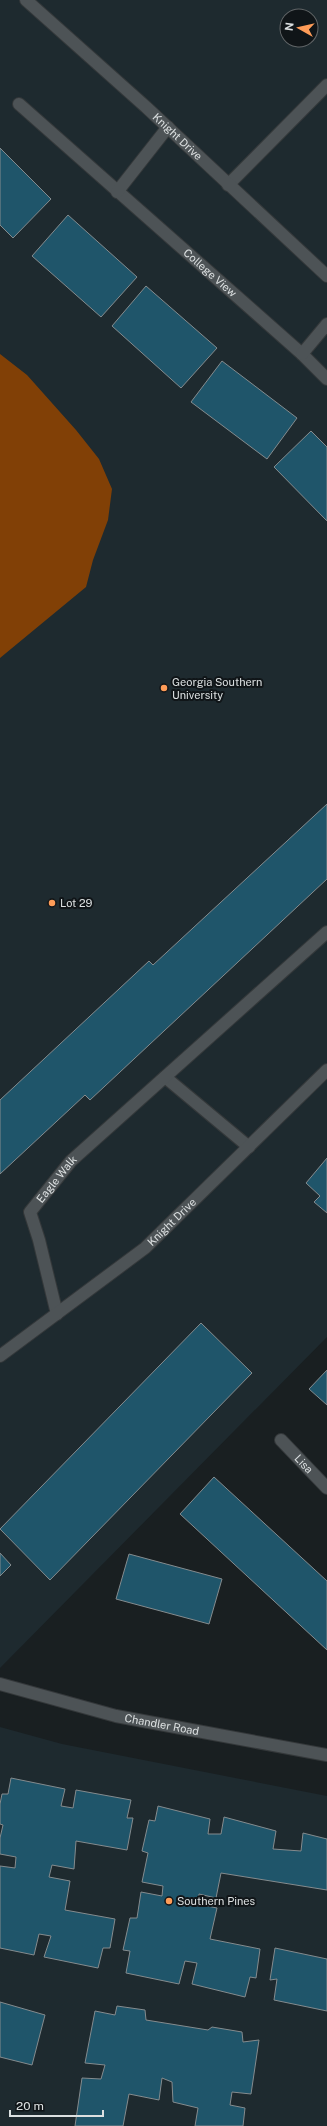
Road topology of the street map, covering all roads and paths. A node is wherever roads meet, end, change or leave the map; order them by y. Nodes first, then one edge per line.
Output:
1 (26, 0) edge
2 (327, 85) edge
3 (19, 104) dead end
4 (168, 127) junction
5 (228, 185) junction
6 (117, 192) junction
7 (327, 276) edge
8 (327, 324) edge
9 (302, 354) junction
10 (327, 380) edge
11 (327, 932) edge
12 (327, 1070) edge
13 (165, 1077) junction
14 (249, 1147) junction
15 (56, 1314) junction
16 (0, 1356) edge
17 (281, 1440) dead end
18 (327, 1488) edge
19 (0, 1684) edge
20 (327, 1756) edge

1 - 4 street, Knight Drive
2 - 5 street
3 - 6 street, College View
4 - 5 street, Knight Drive
4 - 6 street
5 - 7 street, Knight Drive
6 - 9 street, College View
8 - 9 street
9 - 10 street, College View
11 - 13 street, Eagle Walk
12 - 14 street, Knight Drive
13 - 14 street
13 - 15 street, Eagle Walk
14 - 15 street, Knight Drive
15 - 16 street, Knight Drive
17 - 18 street, Lisa
19 - 20 street, Chandler Road

